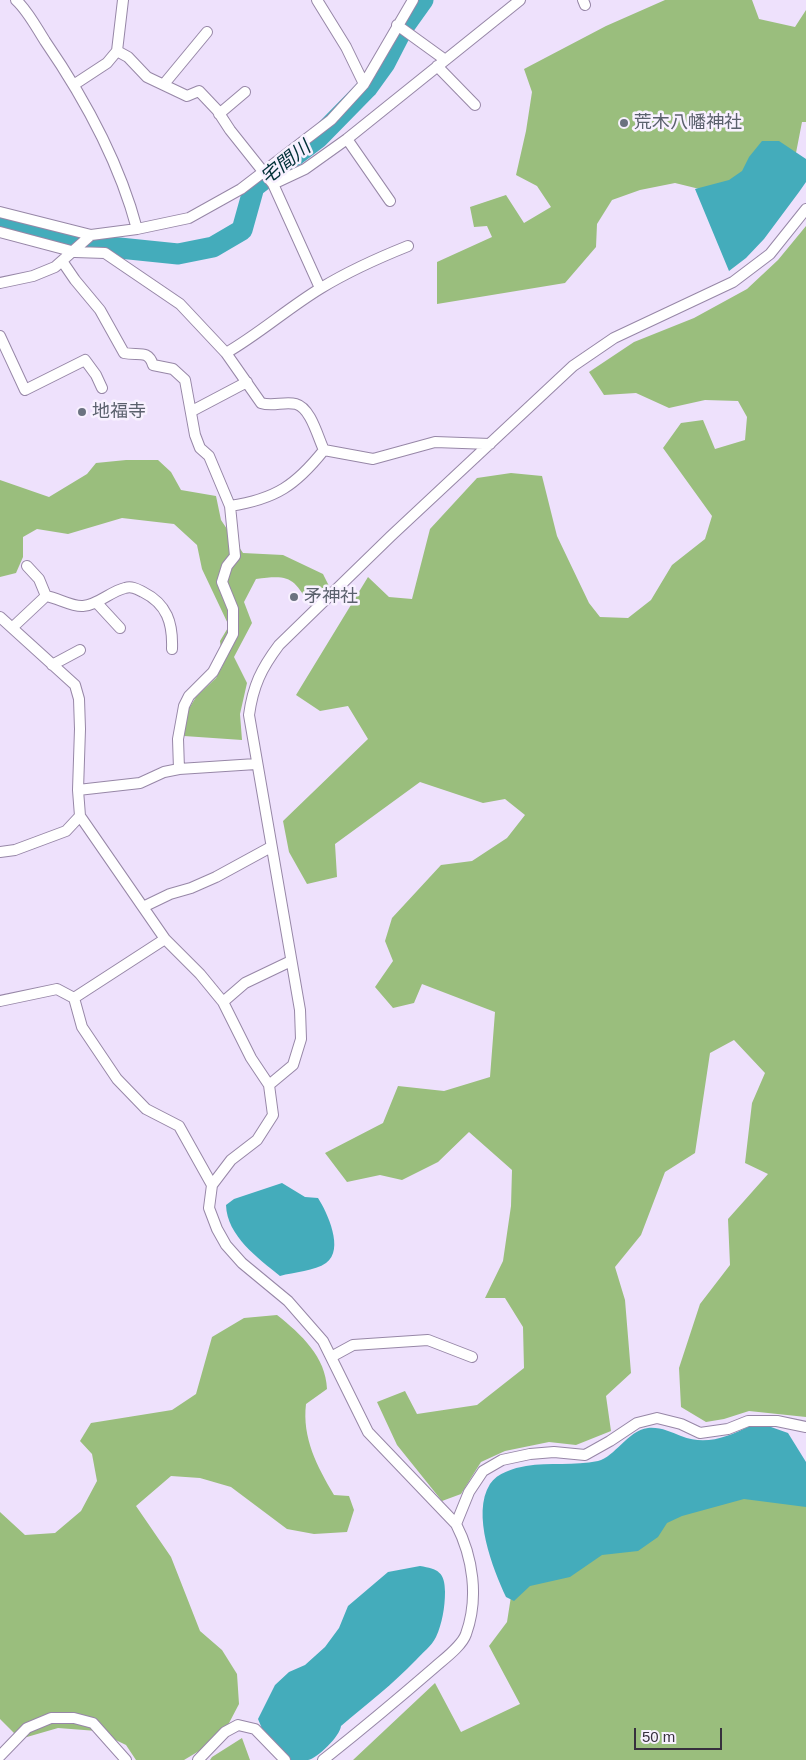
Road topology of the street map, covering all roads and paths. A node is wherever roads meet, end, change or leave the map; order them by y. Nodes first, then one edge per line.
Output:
1 (16, 0) edge
2 (134, 0) edge
3 (317, 0) edge
4 (520, 0) edge
5 (408, 2) edge
6 (123, 4) edge
7 (397, 26) junction
8 (206, 32) dead end
9 (117, 51) junction
10 (441, 63) junction
11 (74, 84) junction
12 (164, 84) junction
13 (364, 84) junction
14 (245, 92) dead end
15 (475, 105) dead end
16 (220, 114) junction
17 (347, 139) junction
18 (268, 177) junction
19 (390, 201) dead end
20 (806, 209) edge
21 (0, 212) edge
22 (137, 229) junction
23 (0, 232) edge
24 (91, 236) junction
25 (408, 246) dead end
26 (75, 252) junction
27 (62, 262) junction
28 (0, 283) edge
29 (320, 288) junction
30 (0, 336) edge
31 (226, 353) junction
32 (247, 382) junction
33 (102, 388) dead end
34 (192, 411) junction
35 (490, 444) junction
36 (324, 450) junction
37 (230, 506) junction
38 (27, 566) dead end
39 (46, 596) junction
40 (96, 602) junction
41 (0, 617) edge
42 (13, 627) junction
43 (120, 628) dead end
44 (172, 649) dead end
45 (80, 650) dead end
46 (52, 665) junction
47 (256, 764) junction
48 (179, 769) junction
49 (78, 790) junction
50 (80, 816) junction
51 (271, 848) junction
52 (0, 852) edge
53 (143, 907) junction
54 (165, 939) junction
55 (291, 961) junction
56 (74, 998) junction
57 (0, 1001) edge
58 (223, 1002) junction
59 (269, 1085) junction
60 (212, 1185) junction
61 (330, 1357) junction
62 (472, 1357) dead end
63 (806, 1427) edge
64 (456, 1524) junction
65 (0, 1756) edge
66 (126, 1760) edge
67 (198, 1760) edge
68 (285, 1760) edge
69 (323, 1760) edge

1 - 11 street
2 - 6 street
3 - 13 street
4 - 10 street
5 - 7 street
6 - 9 street
7 - 10 street
7 - 13 street
8 - 12 street
9 - 11 street
9 - 12 street
10 - 15 street
10 - 17 street
11 - 22 street
12 - 16 street
13 - 18 street
14 - 16 street
16 - 18 street
17 - 18 street
17 - 19 street
18 - 22 street
18 - 29 street
20 - 35 street
21 - 24 street
22 - 24 street
23 - 26 street
24 - 26 street
25 - 29 street
26 - 27 street
26 - 31 street
27 - 28 street
27 - 34 street
29 - 31 street
30 - 33 street
31 - 32 street
32 - 34 street
32 - 36 street
34 - 37 street
35 - 36 street
35 - 47 street
36 - 37 street
37 - 48 street
38 - 39 street
39 - 40 street
39 - 42 street
40 - 43 street
40 - 44 street
41 - 42 street
42 - 46 street
45 - 46 street
46 - 49 street
47 - 48 street
47 - 51 street
48 - 49 street
49 - 50 street
50 - 52 street
50 - 53 street
51 - 53 street
51 - 55 street
53 - 54 street
54 - 56 street
54 - 58 street
55 - 58 street
55 - 59 street
56 - 57 street
56 - 60 street
58 - 59 street
59 - 60 street
60 - 61 street
61 - 62 street
61 - 64 street
63 - 64 street
64 - 69 street
65 - 66 street
67 - 68 street

